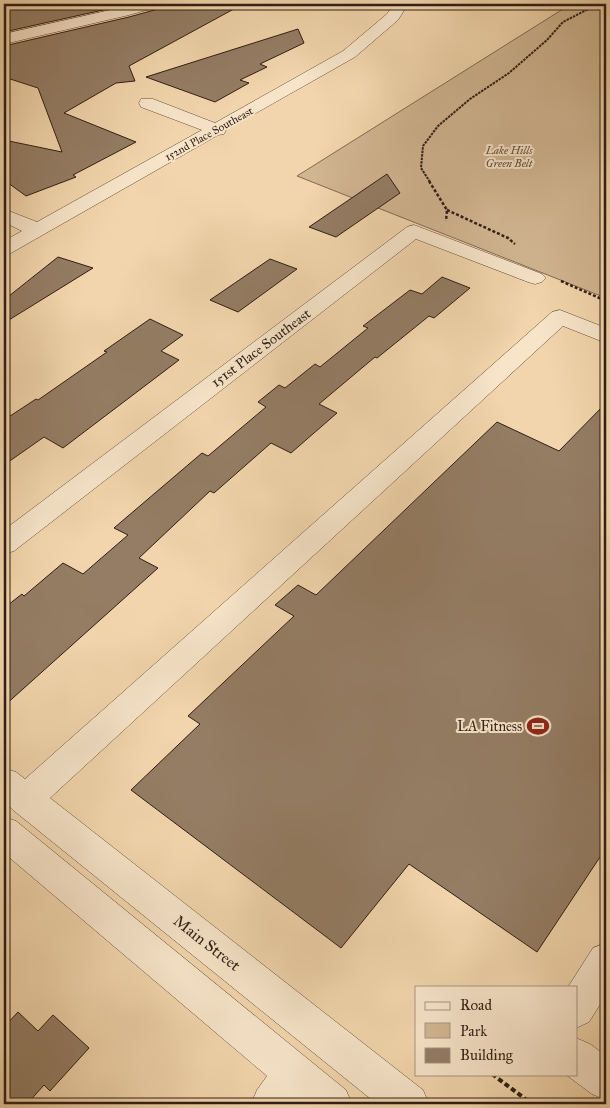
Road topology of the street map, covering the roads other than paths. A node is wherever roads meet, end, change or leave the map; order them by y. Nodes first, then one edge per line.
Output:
1 (152, 4) edge
2 (401, 4) edge
3 (4, 39) edge
4 (147, 103) dead end
5 (218, 130) junction
6 (4, 215) edge
7 (37, 230) junction
8 (4, 249) edge
9 (535, 278) dead end
10 (606, 336) edge
11 (4, 544) edge
12 (15, 791) edge
13 (4, 832) edge
14 (606, 960) edge
15 (578, 1006) edge
16 (578, 1059) edge
17 (294, 1073) junction
18 (606, 1080) edge
19 (271, 1104) edge
20 (332, 1104) edge
21 (409, 1104) edge

1 - 3 street
2 - 5 street, 152nd Place Southeast
4 - 5 street
5 - 7 street, 152nd Place Southeast
6 - 7 street
7 - 8 street, 152nd Place Southeast
9 - 11 street, 151st Place Southeast
10 - 12 street
12 - 21 street, Main Street
13 - 17 street
14 - 15 street
16 - 18 street
17 - 19 street
17 - 20 street

